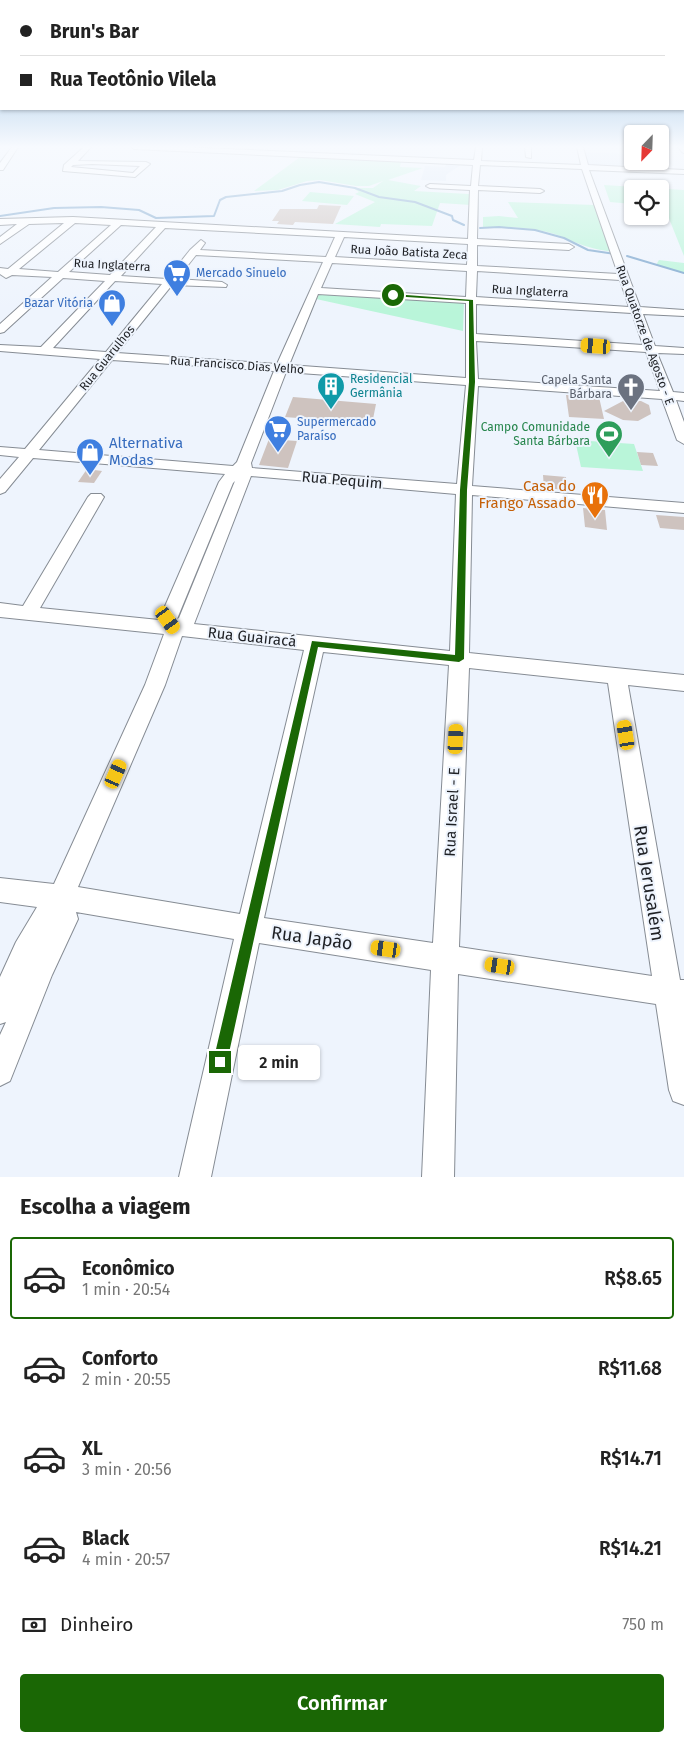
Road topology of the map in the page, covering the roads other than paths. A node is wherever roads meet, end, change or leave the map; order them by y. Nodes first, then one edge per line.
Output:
1 (474, 202) edge
2 (596, 202) edge
3 (73, 220) junction
4 (27, 221) junction
5 (0, 222) edge
6 (119, 222) junction
7 (163, 225) junction
8 (214, 227) junction
9 (341, 234) junction
10 (0, 241) edge
11 (473, 241) junction
12 (569, 247) dead end
13 (193, 252) junction
14 (328, 260) junction
15 (472, 268) junction
16 (5, 272) edge
17 (61, 275) junction
18 (623, 277) junction
19 (113, 278) junction
20 (0, 280) edge
21 (169, 281) junction
22 (222, 285) dead end
23 (315, 291) junction
24 (471, 300) junction
25 (636, 310) junction
26 (684, 313) edge
27 (0, 330) edge
28 (470, 337) junction
29 (0, 348) edge
30 (650, 349) junction
31 (44, 351) junction
32 (684, 351) edge
33 (110, 356) junction
34 (280, 368) junction
35 (472, 382) junction
36 (668, 396) junction
37 (684, 397) edge
38 (684, 440) edge
39 (0, 451) edge
40 (29, 453) junction
41 (242, 468) junction
42 (0, 489) edge
43 (464, 490) junction
44 (96, 497) dead end
45 (684, 508) edge
46 (0, 610) edge
47 (28, 613) junction
48 (175, 629) junction
49 (315, 643) junction
50 (459, 659) junction
51 (617, 676) junction
52 (684, 683) edge
53 (0, 890) edge
54 (61, 898) junction
55 (249, 929) junction
56 (445, 958) junction
57 (675, 992) edge
58 (0, 1010) edge
59 (0, 1070) edge
60 (684, 1090) edge
61 (195, 1177) edge
62 (438, 1177) edge

1 - 11 street, Rua Israel - E
2 - 18 street, Rua Quatorze de Agosto - E
3 - 4 street
3 - 6 street
3 - 16 street
4 - 5 street
4 - 10 street
6 - 7 street
6 - 17 street
7 - 8 street
7 - 19 street
8 - 9 street
8 - 13 street, Rua Guarulhos
9 - 11 street
9 - 14 street
11 - 12 street
11 - 15 street, Rua Israel - E
13 - 14 street, Rua João Batista Zeca
13 - 21 street, Rua Guarulhos
14 - 15 street, Rua João Batista Zeca
14 - 23 street
15 - 18 street, Rua João Batista Zeca
15 - 24 street, Rua Israel - E
16 - 17 street, Rua Inglaterra
16 - 20 street
17 - 19 street, Rua Inglaterra
17 - 27 street
18 - 25 street, Rua Quatorze de Agosto - E
19 - 21 street, Rua Inglaterra
19 - 31 street
21 - 22 street, Rua Inglaterra
21 - 33 street, Rua Guarulhos
23 - 24 street, Rua Inglaterra
23 - 34 street
24 - 25 street, Rua Inglaterra
24 - 28 street, Rua Israel - E
25 - 26 street, Rua Inglaterra
25 - 30 street, Rua Quatorze de Agosto - E
28 - 30 street
28 - 35 street, Rua Israel - E
29 - 31 street, Rua Francisco Dias Velho
30 - 32 street
30 - 36 street, Rua Quatorze de Agosto - E
31 - 33 street, Rua Francisco Dias Velho
33 - 34 street, Rua Francisco Dias Velho
33 - 40 street, Rua Guarulhos
34 - 35 street, Rua Francisco Dias Velho
34 - 41 street
35 - 36 street, Rua Francisco Dias Velho
35 - 43 street, Rua Israel - E
36 - 37 street, Rua Francisco Dias Velho
36 - 38 street, Rua Quatorze de Agosto - E
39 - 40 street, Rua Pequim
40 - 41 street, Rua Pequim
40 - 42 street, Rua Guarulhos
41 - 43 street, Rua Pequim
41 - 48 street
43 - 45 street, Rua Pequim
43 - 50 street, Rua Israel - E
44 - 47 street
46 - 47 street, Rua Guairacá
47 - 48 street, Rua Guairacá
48 - 49 street, Rua Guairacá
48 - 54 street
49 - 50 street, Rua Guairacá
49 - 55 street
50 - 51 street, Rua Guairacá
50 - 56 street, Rua Israel - E
51 - 52 street, Rua Guairacá
51 - 57 street, Rua Jerusalém
53 - 54 street, Rua Japão
54 - 55 street, Rua Japão
54 - 58 street
54 - 59 street
55 - 56 street, Rua Japão
55 - 61 street
56 - 57 street, Rua Japão
56 - 62 street, Rua Israel - E
57 - 60 street, Rua Jerusalém

